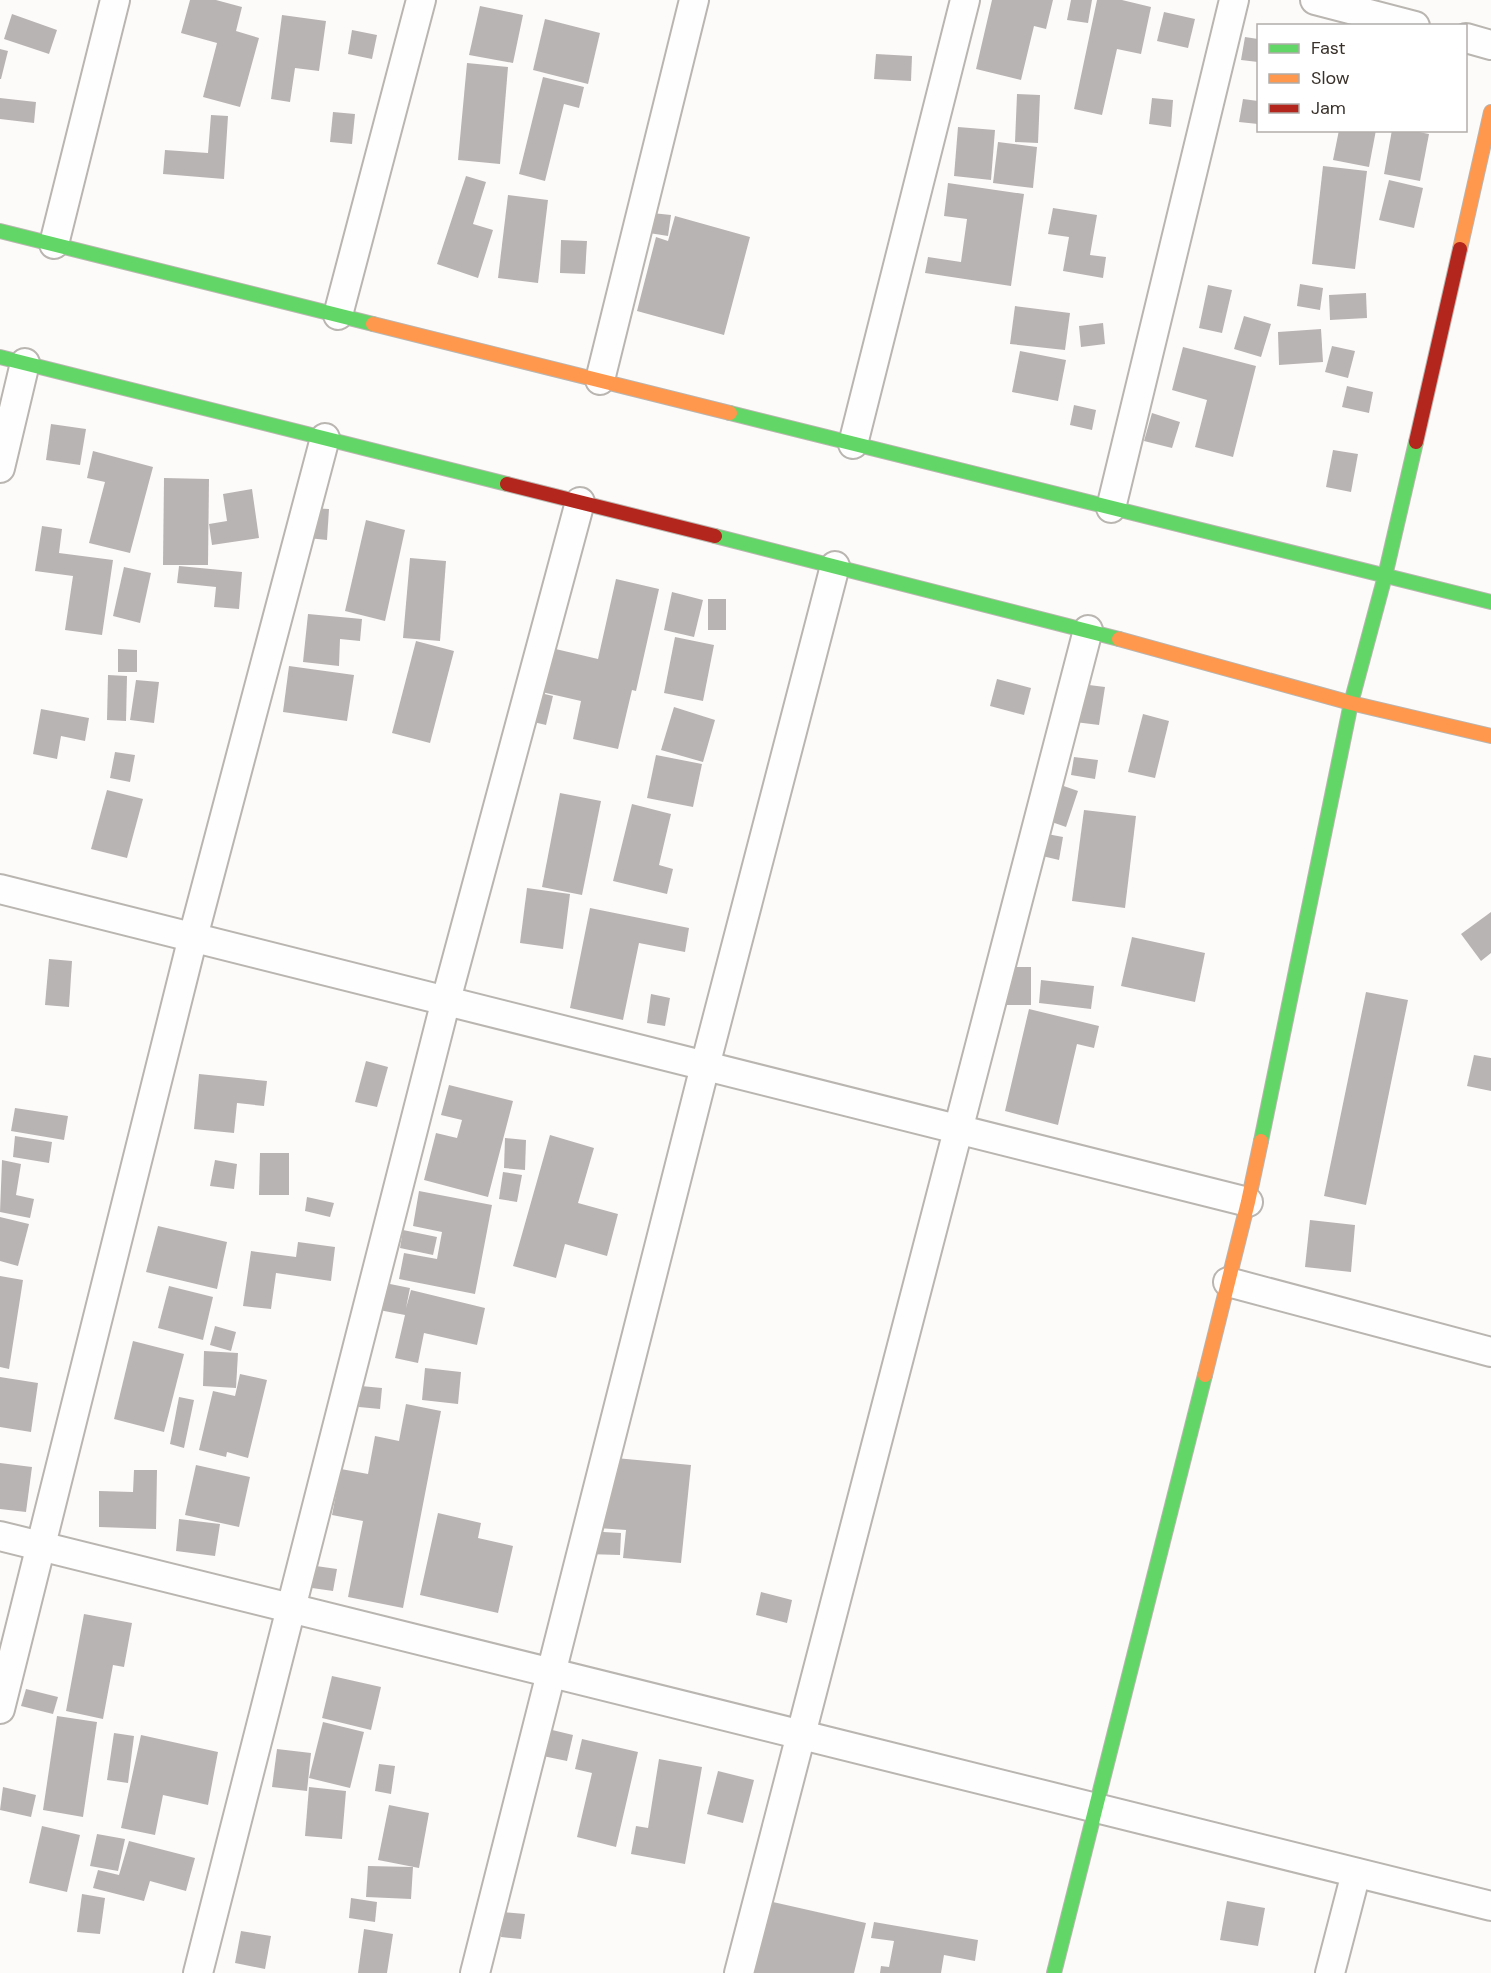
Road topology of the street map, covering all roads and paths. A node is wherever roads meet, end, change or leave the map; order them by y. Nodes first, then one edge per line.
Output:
1 (115, 0) edge
2 (421, 0) edge
3 (694, 0) edge
4 (965, 0) edge
5 (1234, 0) edge
6 (1315, 0) edge
7 (1407, 24) edge
8 (1467, 38) edge
9 (1491, 45) edge
10 (1491, 112) edge
11 (0, 231) edge
12 (54, 244) junction
13 (339, 315) junction
14 (12, 360) edge
15 (600, 380) junction
16 (325, 438) junction
17 (853, 444) junction
18 (0, 468) edge
19 (580, 502) junction
20 (1110, 508) junction
21 (835, 566) junction
22 (1385, 576) junction
23 (1491, 602) edge
24 (1088, 630) junction
25 (1351, 703) junction
26 (1491, 736) edge
27 (0, 889) edge
28 (193, 937) junction
29 (446, 1000) junction
30 (705, 1066) junction
31 (958, 1129) junction
32 (1248, 1202) junction
33 (1227, 1282) junction
34 (1491, 1352) edge
35 (0, 1536) edge
36 (41, 1546) junction
37 (292, 1608) junction
38 (551, 1672) junction
39 (0, 1709) edge
40 (801, 1734) junction
41 (1095, 1808) junction
42 (1356, 1873) junction
43 (1491, 1906) edge
44 (198, 1973) edge
45 (474, 1973) edge
46 (739, 1973) edge
47 (1054, 1973) edge
48 (1330, 1973) edge

1 - 12 street
2 - 13 street
3 - 15 street
4 - 17 street
5 - 20 street
6 - 7 street
8 - 9 street
10 - 22 street
11 - 12 street
12 - 13 street
13 - 15 street
14 - 16 street
14 - 18 street
15 - 17 street
16 - 19 street
16 - 28 street
17 - 20 street
19 - 21 street
19 - 29 street
20 - 22 street
21 - 24 street
21 - 30 street
22 - 23 street
22 - 25 street
24 - 25 street
24 - 31 street
25 - 26 street
25 - 32 street
27 - 28 street
28 - 29 street
28 - 36 street
29 - 30 street
29 - 37 street
30 - 31 street
30 - 38 street
31 - 32 street
31 - 40 street
32 - 33 street
33 - 34 street
33 - 41 street
35 - 36 street
36 - 37 street
36 - 39 street
37 - 38 street
37 - 44 street
38 - 40 street
38 - 45 street
40 - 41 street
40 - 46 street
41 - 42 street
41 - 47 street
42 - 43 street
42 - 48 street

